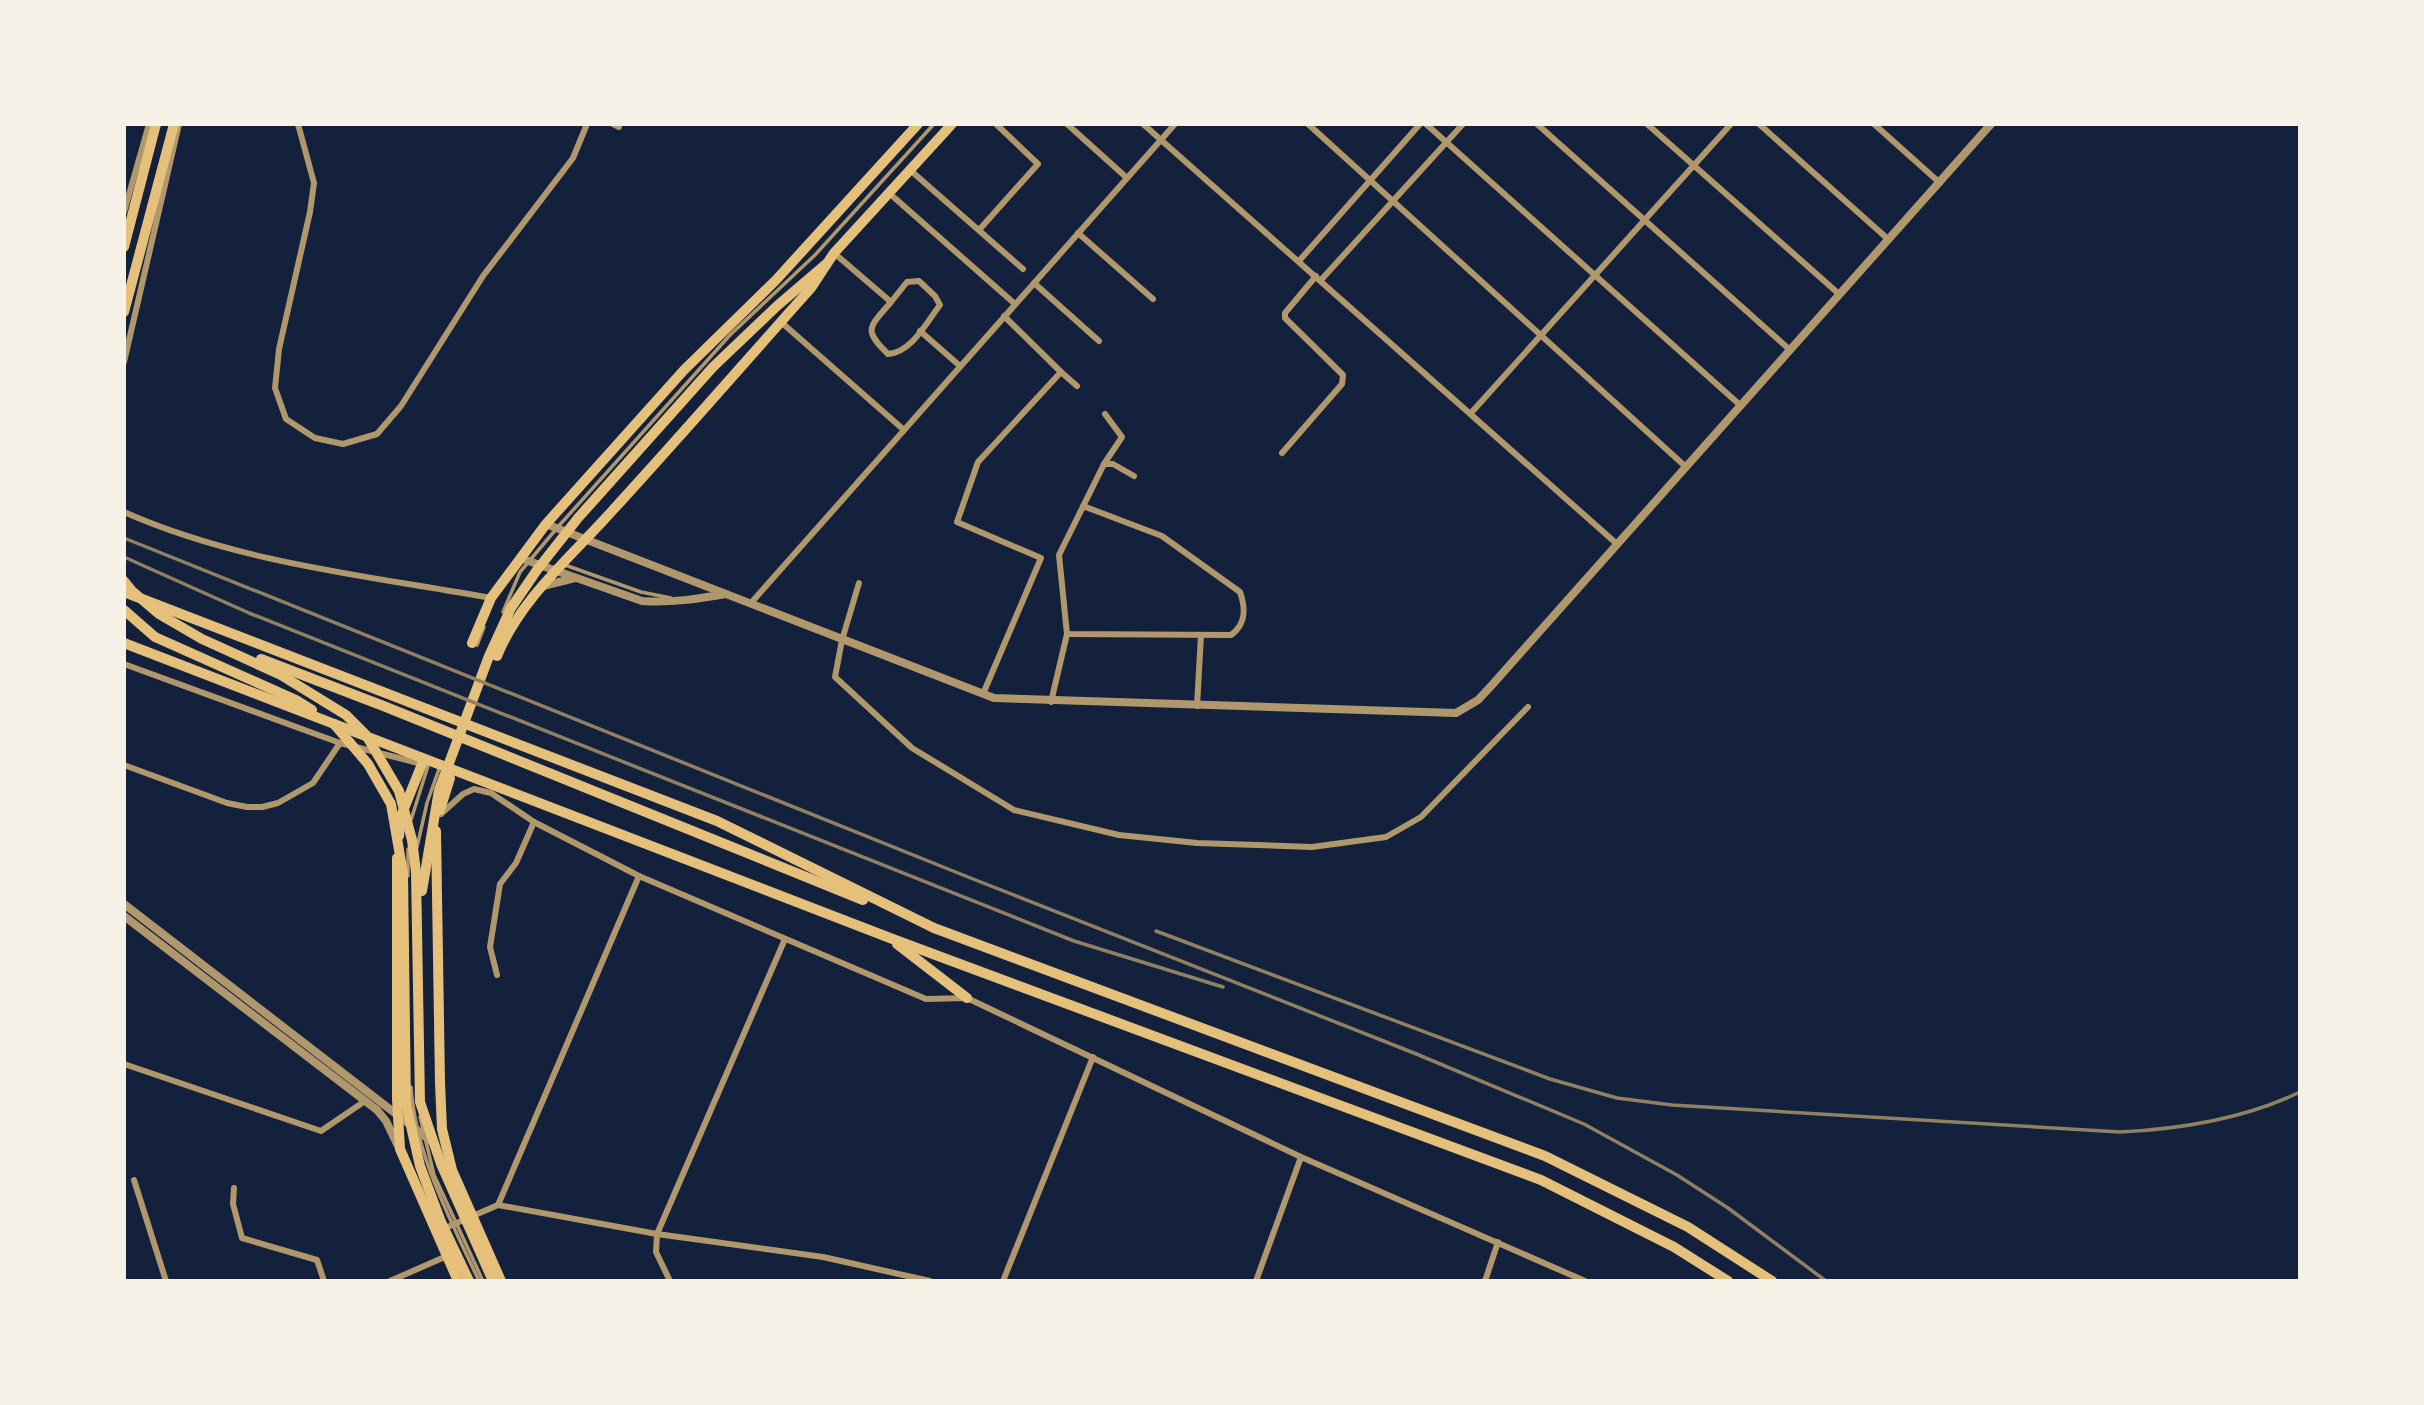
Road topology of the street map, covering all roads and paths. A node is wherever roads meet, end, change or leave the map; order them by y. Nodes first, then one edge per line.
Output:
1 (149, 124) edge
2 (156, 124) edge
3 (177, 124) edge
4 (298, 124) edge
5 (587, 124) edge
6 (918, 124) edge
7 (934, 124) edge
8 (952, 124) edge
9 (996, 124) edge
10 (1067, 124) edge
11 (1143, 124) edge
12 (1175, 124) edge
13 (1308, 124) edge
14 (1420, 124) edge
15 (1426, 124) edge
16 (1463, 124) edge
17 (1537, 124) edge
18 (1647, 124) edge
19 (1731, 124) edge
20 (1759, 124) edge
21 (1874, 124) edge
22 (1992, 124) edge
23 (1161, 139) junction
24 (1447, 142) junction
25 (1693, 166) junction
26 (910, 170) junction
27 (1127, 178) junction
28 (1371, 180) junction
29 (1940, 183) junction
30 (889, 193) junction
31 (1394, 200) junction
32 (124, 212) edge
33 (1645, 220) junction
34 (979, 230) junction
35 (1078, 233) junction
36 (1889, 240) junction
37 (124, 247) edge
38 (834, 253) junction
39 (1299, 261) junction
40 (826, 264) junction
41 (1023, 269) dead end
42 (1595, 276) junction
43 (1319, 279) junction
44 (1034, 283) junction
45 (1839, 294) junction
46 (1153, 299) dead end
47 (891, 302) junction
48 (1015, 304) junction
49 (124, 312) edge
50 (1004, 316) junction
51 (780, 322) junction
52 (920, 331) junction
53 (1540, 336) junction
54 (1099, 341) dead end
55 (1790, 350) junction
56 (124, 362) edge
57 (960, 366) junction
58 (1061, 372) junction
59 (1077, 386) dead end
60 (1740, 405) junction
61 (1471, 413) junction
62 (1105, 414) dead end
63 (904, 430) junction
64 (1282, 453) dead end
65 (1104, 464) junction
66 (1686, 467) junction
67 (1134, 476) dead end
68 (1083, 506) junction
69 (124, 512) edge
70 (552, 526) junction
71 (586, 539) junction
72 (1617, 544) junction
73 (522, 562) junction
74 (561, 568) junction
75 (578, 578) junction
76 (124, 581) edge
77 (859, 583) dead end
78 (543, 586) junction
79 (124, 593) edge
80 (726, 594) junction
81 (491, 598) junction
82 (687, 601) junction
83 (751, 603) junction
84 (124, 610) edge
85 (187, 630) junction
86 (1067, 634) junction
87 (1201, 635) junction
88 (842, 640) junction
89 (124, 643) edge
90 (474, 644) joint
91 (493, 653) joint
92 (124, 664) edge
93 (983, 694) junction
94 (1051, 702) junction
95 (1197, 706) junction
96 (1528, 707) dead end
97 (340, 743) junction
98 (124, 765) edge
99 (425, 765) junction
100 (439, 769) dead end
101 (450, 778) dead end
102 (437, 820) junction
103 (534, 822) junction
104 (639, 876) junction
105 (124, 904) edge
106 (124, 916) edge
107 (418, 918) junction
108 (934, 928) junction
109 (890, 938) junction
110 (785, 939) junction
111 (497, 975) dead end
112 (967, 998) junction
113 (1093, 1057) junction
114 (124, 1064) edge
115 (365, 1101) junction
116 (397, 1115) junction
117 (422, 1134) junction
118 (400, 1149) junction
119 (1301, 1157) junction
120 (449, 1161) junction
121 (134, 1180) dead end
122 (234, 1188) dead end
123 (498, 1205) junction
124 (472, 1217) junction
125 (455, 1225) junction
126 (436, 1232) junction
127 (657, 1234) junction
128 (1498, 1242) junction
129 (447, 1256) junction
130 (166, 1281) edge
131 (324, 1281) edge
132 (390, 1281) edge
133 (458, 1281) edge
134 (469, 1281) edge
135 (481, 1281) edge
136 (493, 1281) edge
137 (502, 1281) edge
138 (670, 1281) edge
139 (930, 1281) edge
140 (1003, 1281) edge
141 (1256, 1281) edge
142 (1485, 1281) edge
143 (1585, 1281) edge
144 (1728, 1281) edge
145 (1772, 1281) edge

1 - 32 street
2 - 37 main road
3 - 49 main road
3 - 56 street
4 - 5 street
6 - 70 main road
7 - 70 lane
8 - 26 main road
9 - 34 street
10 - 27 street
11 - 23 street
12 - 23 street
13 - 28 street
14 - 28 street
15 - 24 street
16 - 24 street
17 - 33 street
18 - 25 street
19 - 25 street
20 - 36 street
21 - 29 street
22 - 29 street
23 - 27 street
23 - 39 street
24 - 31 street
24 - 42 street
25 - 33 street
25 - 45 street
26 - 30 main road
26 - 34 street
27 - 35 street
28 - 31 street
28 - 39 street
29 - 36 street
30 - 38 main road
30 - 48 street
31 - 43 street
31 - 53 street
33 - 42 street
33 - 55 street
34 - 41 street
35 - 44 street
35 - 46 street
36 - 45 street
38 - 40 main road
38 - 47 street
39 - 43 street
40 - 51 main road
40 - 107 highway
42 - 53 street
42 - 60 street
43 - 61 street
43 - 64 street
44 - 48 street
44 - 54 street
45 - 55 street
47 - 52 street
47 - 52 street
48 - 50 street
50 - 57 street
50 - 58 street
51 - 63 street
51 - 71 main road
52 - 57 street
53 - 61 street
53 - 66 street
55 - 60 street
57 - 63 street
58 - 59 street
58 - 93 street
60 - 66 street
61 - 72 street
62 - 65 street
63 - 83 street
65 - 67 street
65 - 68 street
66 - 72 street
68 - 86 street
68 - 87 street
69 - 81 street
70 - 71 street
70 - 73 main road
71 - 74 main road
71 - 80 street
72 - 95 street
73 - 74 street
73 - 81 main road
73 - 90 lane
73 - 91 lane
74 - 75 street
74 - 78 main road
74 - 82 lane
75 - 78 street
75 - 82 street
76 - 85 highway
77 - 88 street
78 - 91 main road
79 - 108 highway
80 - 82 street
80 - 83 street
81 - 90 main road
83 - 88 street
84 - 134 highway
85 - 107 highway
85 - 108 highway
86 - 87 street
86 - 94 street
87 - 95 street
88 - 93 street
88 - 96 street
89 - 109 highway
92 - 97 street
93 - 94 street
94 - 95 street
97 - 98 street
97 - 99 street
99 - 116 main road
99 - 117 lane
100 - 117 lane
101 - 102 main road
102 - 103 street
102 - 120 main road
103 - 104 street
103 - 111 street
104 - 110 street
104 - 123 street
105 - 116 street
106 - 115 street
107 - 136 highway
108 - 145 highway
109 - 112 highway
109 - 144 highway
110 - 112 street
110 - 127 street
112 - 113 street
113 - 119 street
113 - 140 street
114 - 115 street
115 - 118 street
116 - 117 street
116 - 118 main road
117 - 120 street
117 - 125 lane
118 - 126 main road
119 - 128 street
119 - 141 street
120 - 124 main road
121 - 130 street
122 - 131 street
123 - 124 street
123 - 127 street
124 - 125 street
124 - 137 main road
125 - 126 street
125 - 135 lane
126 - 129 main road
127 - 138 street
127 - 139 street
128 - 142 street
128 - 143 street
129 - 132 street
129 - 133 main road

